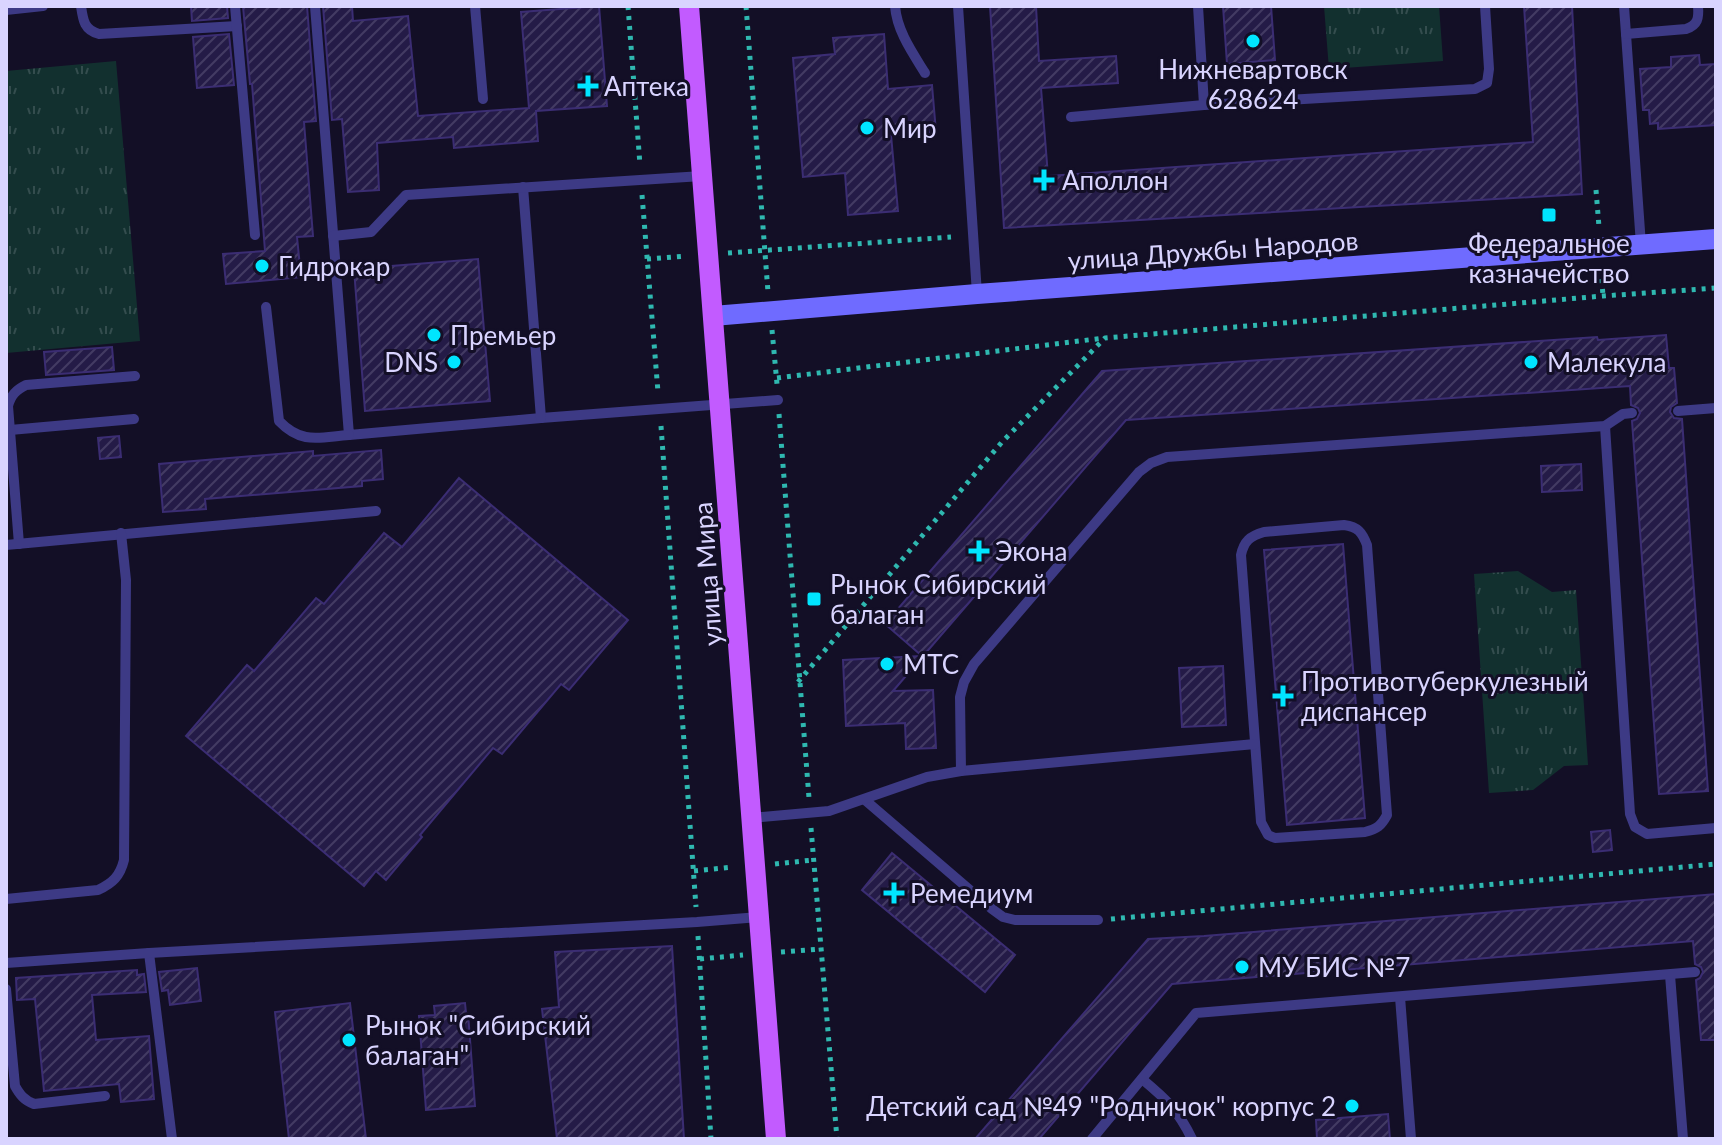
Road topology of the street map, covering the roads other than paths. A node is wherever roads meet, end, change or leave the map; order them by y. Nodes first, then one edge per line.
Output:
1 (43, 6) edge
2 (81, 6) edge
3 (235, 6) edge
4 (315, 6) edge
5 (475, 6) edge
6 (689, 6) edge
7 (895, 6) edge
8 (958, 6) edge
9 (1198, 6) edge
10 (1485, 6) edge
11 (1624, 6) edge
12 (1698, 6) edge
13 (6, 10) edge
14 (237, 26) junction
15 (1626, 34) junction
16 (925, 73) dead end
17 (483, 99) dead end
18 (1204, 105) junction
19 (1071, 117) dead end
20 (702, 176) junction
21 (523, 187) junction
22 (255, 235) dead end
23 (333, 236) junction
24 (1716, 239) edge
25 (1641, 245) junction
26 (977, 294) junction
27 (266, 307) dead end
28 (713, 316) junction
29 (135, 376) dead end
30 (778, 400) road end
31 (720, 404) junction
32 (1716, 408) edge
33 (1678, 411) dead end
34 (1632, 413) dead end
35 (541, 418) junction
36 (134, 419) dead end
37 (1605, 426) junction
38 (10, 430) junction
39 (349, 435) junction
40 (376, 511) dead end
41 (121, 533) junction
42 (19, 544) junction
43 (6, 545) edge
44 (1255, 744) junction
45 (961, 771) junction
46 (865, 800) junction
47 (751, 818) junction
48 (1716, 828) edge
49 (6, 899) edge
50 (759, 917) junction
51 (1098, 920) road end
52 (149, 953) junction
53 (6, 963) edge
54 (1695, 972) dead end
55 (1670, 975) junction
56 (6, 989) edge
57 (1400, 997) junction
58 (1142, 1079) junction
59 (105, 1096) dead end
60 (172, 1139) edge
61 (776, 1139) edge
62 (1092, 1139) edge
63 (1192, 1139) edge
64 (1411, 1139) edge
65 (1683, 1139) edge

1 - 13 lane
2 - 14 lane
3 - 14 lane
4 - 23 lane
5 - 17 lane
6 - 20 main road, улица Мира
7 - 16 lane
8 - 26 lane
9 - 18 lane
10 - 18 lane
11 - 15 lane
12 - 15 lane
14 - 22 lane
15 - 25 lane
18 - 19 lane
20 - 21 lane
20 - 28 main road, улица Мира
21 - 23 lane
21 - 35 lane
23 - 39 lane
24 - 25 street, улица Дружбы Народов
25 - 26 street, улица Дружбы Народов
26 - 28 street, улица Дружбы Народов
27 - 39 lane
28 - 31 main road, улица Мира
29 - 38 lane
30 - 31 lane
31 - 35 lane
31 - 47 main road, улица Мира
32 - 33 lane
34 - 37 lane
35 - 39 lane
36 - 38 lane
37 - 45 lane
37 - 48 lane
38 - 42 lane
40 - 41 lane
41 - 42 lane
41 - 49 lane
42 - 43 lane
44 - 44 lane
44 - 45 lane
45 - 46 lane
46 - 47 lane
46 - 51 lane
47 - 50 main road, улица Мира
50 - 52 lane
50 - 61 main road, улица Мира
52 - 53 lane
52 - 60 lane
54 - 55 lane
55 - 57 lane
55 - 65 lane
56 - 59 lane
57 - 58 lane
57 - 64 lane
58 - 62 lane
58 - 63 lane

